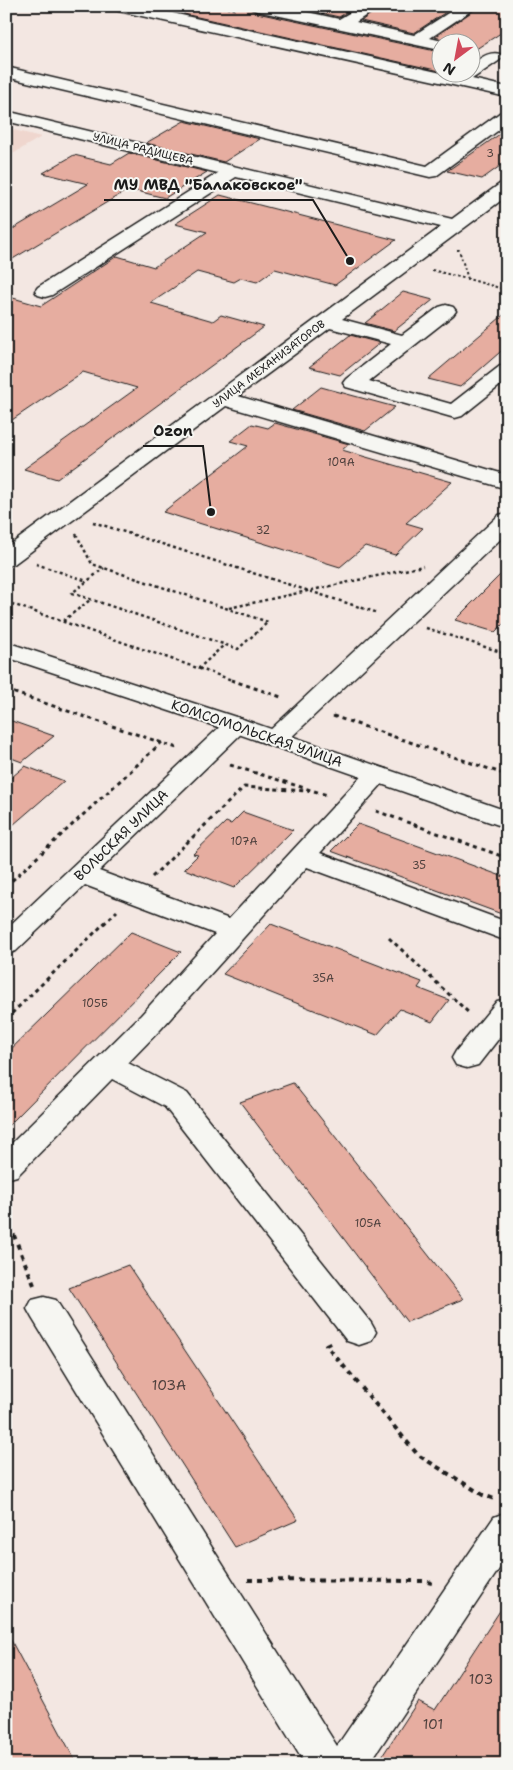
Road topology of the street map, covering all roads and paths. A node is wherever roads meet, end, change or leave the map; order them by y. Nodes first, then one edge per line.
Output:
1 (119, 6) edge
2 (185, 6) edge
3 (257, 6) edge
4 (372, 6) edge
5 (470, 6) edge
6 (165, 16) junction
7 (342, 24) junction
8 (416, 40) junction
9 (430, 43) edge
10 (480, 54) edge
11 (501, 58) edge
12 (480, 69) edge
13 (6, 72) edge
14 (430, 75) edge
15 (42, 81) junction
16 (462, 82) edge
17 (21, 92) dead end
18 (507, 92) edge
19 (6, 116) edge
20 (507, 116) edge
21 (482, 134) junction
22 (507, 140) edge
23 (232, 171) junction
24 (507, 186) edge
25 (454, 225) junction
26 (453, 248) dead end
27 (428, 269) dead end
28 (468, 280) junction
29 (507, 290) edge
30 (45, 292) dead end
31 (446, 312) dead end
32 (326, 321) junction
33 (406, 342) junction
34 (507, 370) edge
35 (222, 398) junction
36 (507, 482) edge
37 (70, 520) junction
38 (507, 520) edge
39 (468, 556) junction
40 (6, 559) edge
41 (36, 564) dead end
42 (104, 568) junction
43 (88, 581) junction
44 (310, 591) junction
45 (90, 600) junction
46 (6, 602) edge
47 (356, 606) dead end
48 (227, 609) junction
49 (400, 620) junction
50 (63, 621) junction
51 (225, 644) junction
52 (6, 649) edge
53 (507, 654) edge
54 (198, 669) junction
55 (6, 690) edge
56 (308, 707) junction
57 (236, 725) junction
58 (275, 739) junction
59 (162, 742) junction
60 (203, 756) junction
61 (377, 775) junction
62 (507, 775) edge
63 (352, 802) junction
64 (507, 820) edge
65 (302, 856) junction
66 (507, 858) edge
67 (80, 874) junction
68 (6, 886) edge
69 (234, 931) junction
70 (507, 932) edge
71 (389, 938) dead end
72 (6, 945) edge
73 (507, 1008) edge
74 (488, 1031) junction
75 (467, 1058) dead end
76 (108, 1065) junction
77 (6, 1168) edge
78 (6, 1216) edge
79 (44, 1309) joint
80 (359, 1332) joint
81 (503, 1514) edge
82 (213, 1580) junction
83 (464, 1591) junction
84 (327, 1764) edge
85 (347, 1764) edge

1 - 6 street
2 - 6 street
3 - 7 street
4 - 7 street
5 - 8 street
6 - 14 street
7 - 8 street
8 - 9 street
10 - 11 street
11 - 12 street
13 - 15 street
15 - 17 street
15 - 21 street
16 - 18 street
19 - 23 street, УЛИЦА РАДИЩЕВА
20 - 21 street
21 - 22 street
23 - 25 street, УЛИЦА РАДИЩЕВА
23 - 30 street
24 - 25 street, УЛИЦА МЕХАНИЗАТОРОВ
25 - 32 street, УЛИЦА МЕХАНИЗАТОРОВ
26 - 28 path
27 - 28 path
28 - 29 path
31 - 33 street
32 - 33 street
32 - 35 street, УЛИЦА МЕХАНИЗАТОРОВ
33 - 34 street
35 - 36 street
35 - 37 street, УЛИЦА МЕХАНИЗАТОРОВ
37 - 40 street, УЛИЦА МЕХАНИЗАТОРОВ
37 - 42 path
37 - 44 path
38 - 39 street
39 - 44 path
39 - 49 street
41 - 43 path
42 - 43 path
42 - 48 path
43 - 45 path
44 - 47 path
44 - 48 path
45 - 50 path
45 - 51 path
46 - 50 path
48 - 51 path
49 - 53 path
49 - 56 street
50 - 54 path
51 - 54 path
52 - 57 street, КОМСОМОЛЬСКАЯ УЛИЦА
54 - 56 path
55 - 59 path
56 - 58 street
56 - 62 path
57 - 58 street, КОМСОМОЛЬСКАЯ УЛИЦА
57 - 60 street, ВОЛЬСКАЯ УЛИЦА
58 - 61 street, КОМСОМОЛЬСКАЯ УЛИЦА
59 - 60 path
59 - 68 path
60 - 63 path
60 - 67 street, ВОЛЬСКАЯ УЛИЦА
61 - 63 street
61 - 64 street, КОМСОМОЛЬСКАЯ УЛИЦА
63 - 65 street
63 - 66 path
65 - 69 street
65 - 70 street
67 - 69 street
67 - 72 street, ВОЛЬСКАЯ УЛИЦА
69 - 76 street
71 - 74 path
73 - 74 street
74 - 75 street
76 - 77 street
76 - 80 street
78 - 79 path
79 - 82 street
80 - 81 path
81 - 83 street
82 - 83 path
82 - 84 street
83 - 85 street

